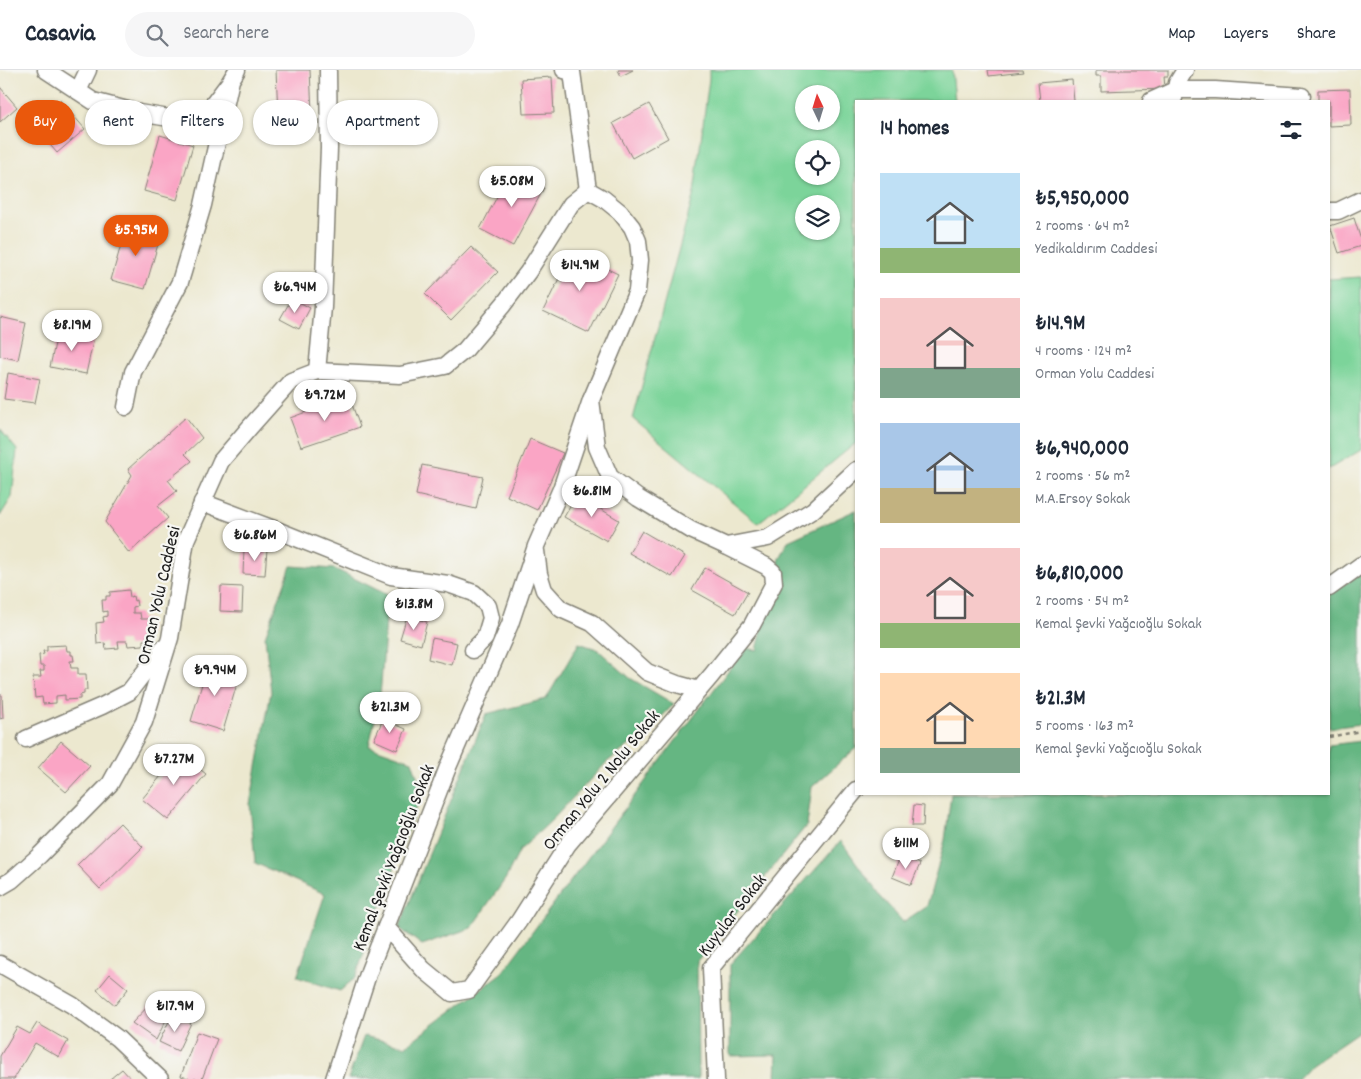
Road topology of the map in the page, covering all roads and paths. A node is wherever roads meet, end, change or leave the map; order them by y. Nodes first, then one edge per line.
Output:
1 (46, 70) edge
2 (88, 70) edge
3 (328, 70) edge
4 (564, 70) edge
5 (1184, 70) edge
6 (234, 75) edge
7 (78, 91) junction
8 (1174, 96) edge
9 (1302, 96) dead end
10 (1156, 100) edge
11 (588, 190) junction
12 (1361, 200) edge
13 (1330, 211) edge
14 (317, 371) junction
15 (591, 400) junction
16 (126, 407) dead end
17 (855, 471) edge
18 (202, 502) junction
19 (536, 546) junction
20 (726, 546) junction
21 (1361, 565) edge
22 (1330, 587) edge
23 (170, 638) junction
24 (473, 650) dead end
25 (699, 690) junction
26 (1361, 731) edge
27 (1330, 737) edge
28 (26, 739) dead end
29 (853, 793) edge
30 (0, 887) edge
31 (386, 927) junction
32 (0, 964) edge
33 (160, 1079) edge
34 (334, 1079) edge
35 (716, 1079) edge

1 - 7 street
2 - 7 street
3 - 14 street
4 - 11 street
5 - 8 street
6 - 7 street
6 - 16 street
8 - 9 street
8 - 10 street
11 - 14 street, Orman Yolu Caddesi
11 - 15 street
12 - 13 street
14 - 18 street, Orman Yolu Caddesi
15 - 19 street, Kemal Şevki Yağcıoğlu Sokak
15 - 20 street
17 - 20 street
18 - 23 street, Orman Yolu Caddesi
18 - 24 street
19 - 25 street
19 - 31 street, Kemal Şevki Yağcıoğlu Sokak
20 - 25 street, Orman Yolu 2 Nolu Sokak
21 - 22 street
23 - 28 street
23 - 30 street, Orman Yolu Caddesi
25 - 31 street, Orman Yolu 2 Nolu Sokak
26 - 27 path
29 - 35 street, Kuyular Sokak
31 - 34 street, Kemal Şevki Yağcıoğlu Sokak
32 - 33 street

